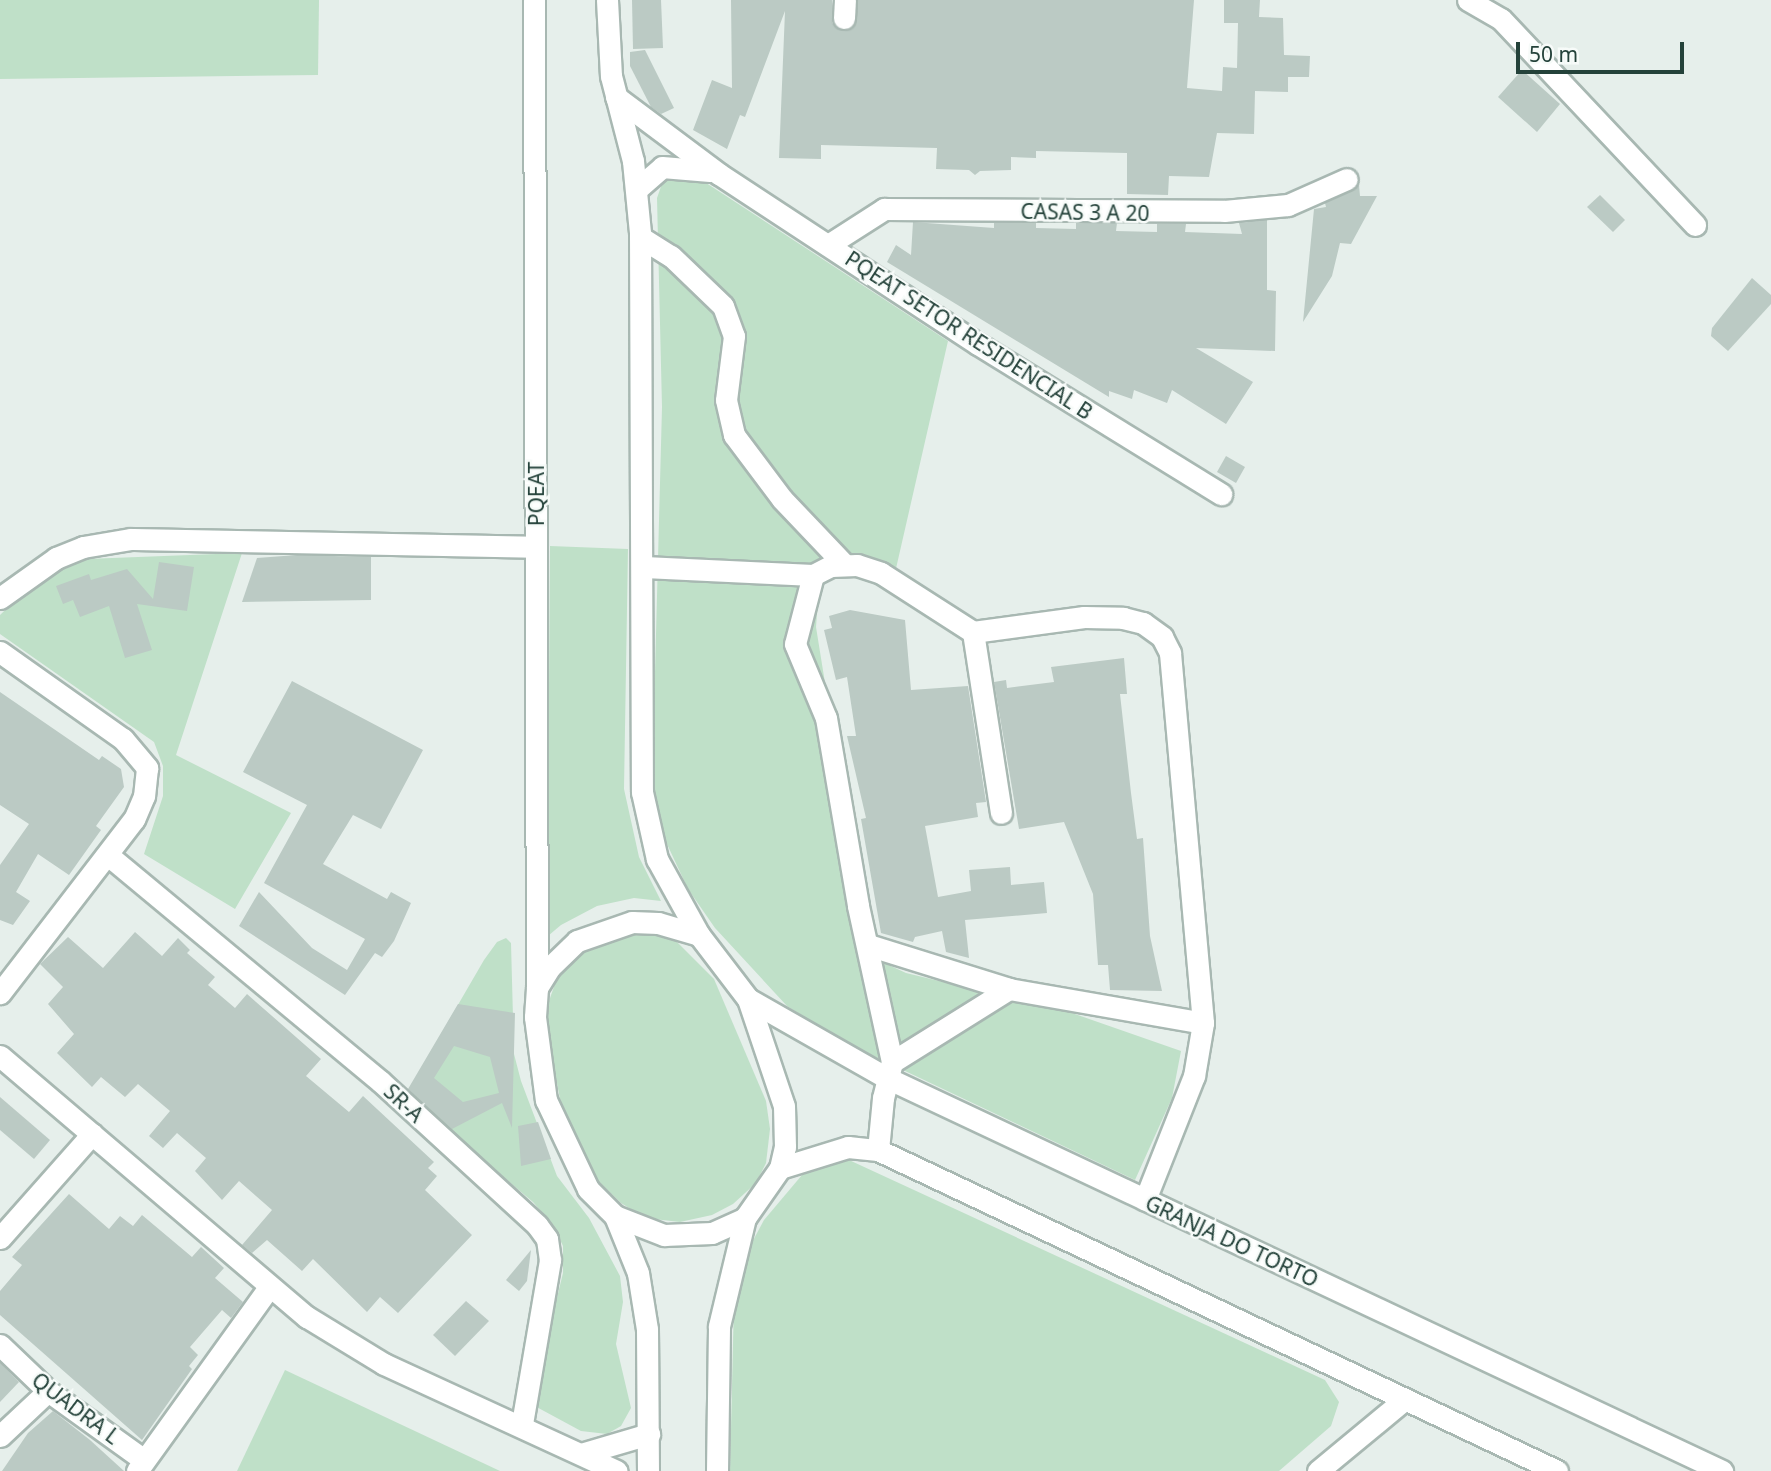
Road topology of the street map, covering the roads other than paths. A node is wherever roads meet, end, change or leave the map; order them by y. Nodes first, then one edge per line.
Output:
1 (534, 0) edge
2 (607, 0) edge
3 (1468, 0) edge
4 (616, 97) junction
5 (719, 174) junction
6 (1347, 179) dead end
7 (637, 189) junction
8 (1695, 225) dead end
9 (640, 237) junction
10 (828, 245) junction
11 (1221, 494) dead end
12 (536, 547) junction
13 (844, 564) junction
14 (644, 567) junction
15 (813, 575) junction
16 (0, 598) edge
17 (973, 632) junction
18 (0, 652) edge
19 (1001, 813) dead end
20 (109, 856) junction
21 (699, 935) junction
22 (868, 945) junction
23 (537, 988) junction
24 (1009, 989) junction
25 (0, 993) edge
26 (748, 999) junction
27 (1203, 1023) junction
28 (0, 1056) edge
29 (890, 1070) junction
30 (92, 1134) junction
31 (878, 1150) junction
32 (780, 1168) junction
33 (1146, 1200) junction
34 (615, 1216) junction
35 (745, 1218) junction
36 (0, 1238) edge
37 (268, 1289) junction
38 (0, 1345) edge
39 (48, 1391) junction
40 (1405, 1399) junction
41 (522, 1424) junction
42 (649, 1434) junction
43 (0, 1436) edge
44 (584, 1453) junction
45 (140, 1465) edge
46 (617, 1471) edge
47 (649, 1471) edge
48 (717, 1471) edge
49 (1318, 1471) edge
50 (1557, 1471) edge
51 (1722, 1471) edge

1 - 12 street, PQEAT
2 - 4 street
3 - 8 street
4 - 5 street, PQEAT SETOR RESIDENCIAL B
4 - 7 street
5 - 7 street
5 - 10 street, PQEAT SETOR RESIDENCIAL B
6 - 10 street, CASAS 3 A 20
7 - 9 street
9 - 13 street
9 - 14 street
10 - 11 street, PQEAT SETOR RESIDENCIAL B
12 - 16 street
12 - 23 street, PQEAT
13 - 15 street
13 - 17 street
14 - 15 street
14 - 21 street
15 - 22 street
17 - 19 street
17 - 27 street
18 - 20 street
20 - 25 street
20 - 41 street, SR-A
21 - 23 street
21 - 26 street
22 - 24 street
22 - 29 street
23 - 34 street, PQEAT
24 - 27 street
24 - 29 street
26 - 29 street, GRANJA DO TORTO
26 - 32 street
27 - 33 street
28 - 30 street
29 - 31 street
29 - 33 street, GRANJA DO TORTO
30 - 36 street
30 - 37 street
31 - 32 street
31 - 40 street
32 - 35 street
33 - 51 street, GRANJA DO TORTO
34 - 35 street
34 - 42 street
35 - 48 street
37 - 41 street
37 - 45 street
38 - 39 street, QUADRA L
39 - 43 street
39 - 45 street, QUADRA L
40 - 49 street
40 - 50 street
41 - 44 street
42 - 44 street
42 - 47 street
44 - 46 street

